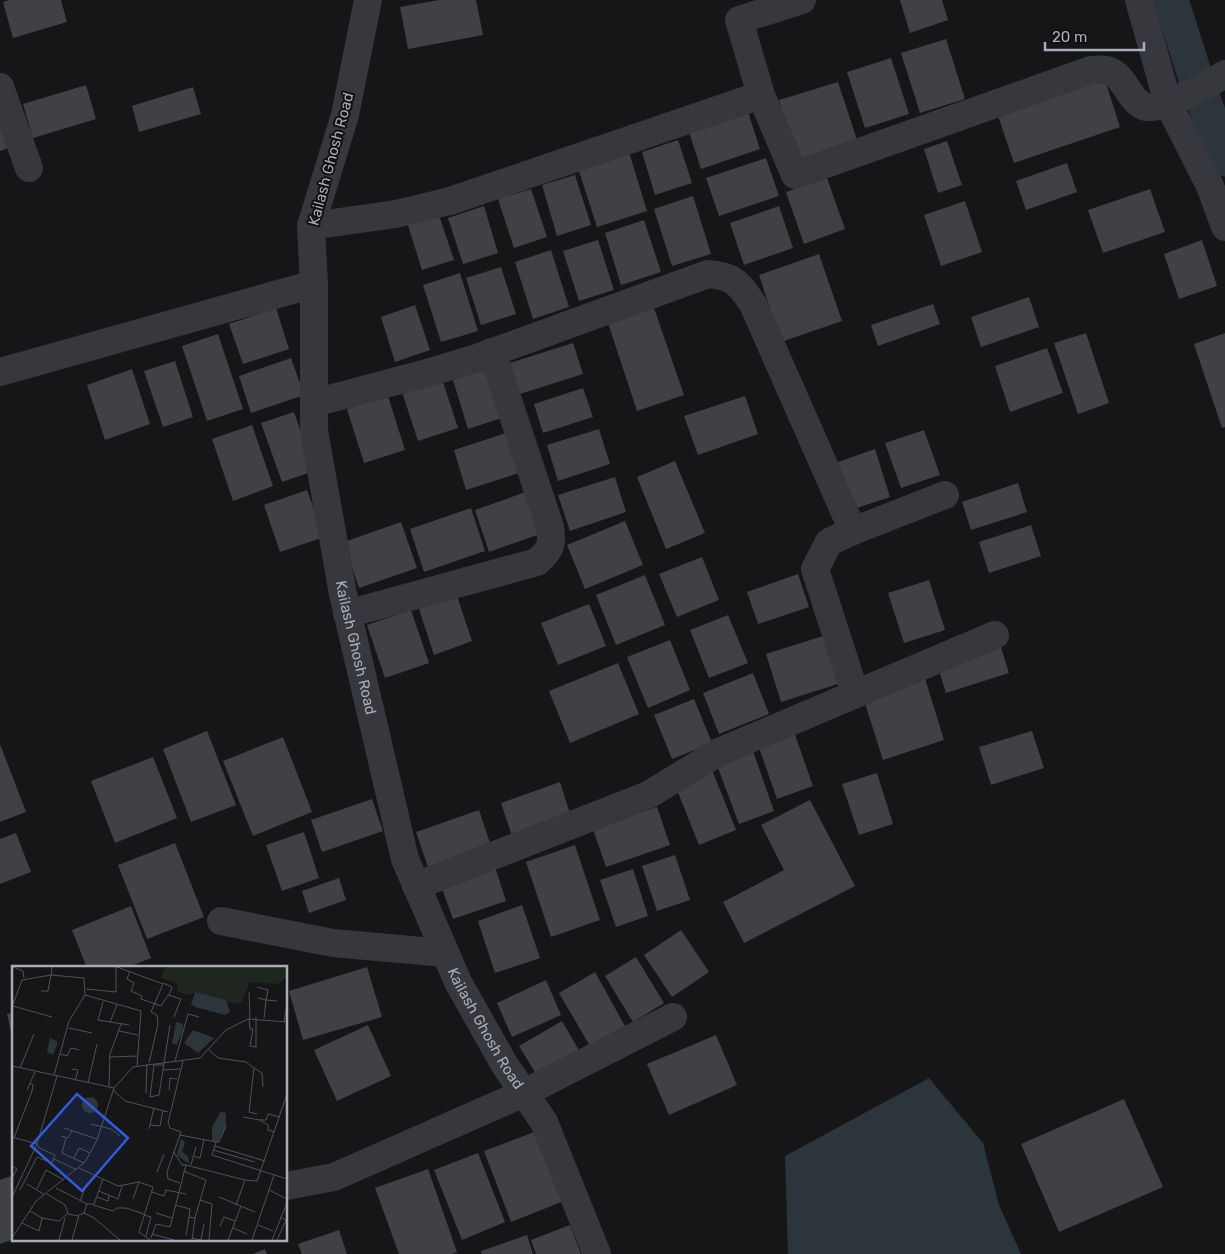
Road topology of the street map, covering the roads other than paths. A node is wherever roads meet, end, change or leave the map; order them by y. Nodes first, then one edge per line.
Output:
1 (368, 0) edge
2 (802, 0) edge
3 (1139, 0) edge
4 (1225, 74) edge
5 (0, 86) edge
6 (761, 95) junction
7 (1168, 103) junction
8 (30, 168) dead end
9 (311, 226) junction
10 (1225, 227) edge
11 (314, 284) junction
12 (492, 352) junction
13 (0, 372) edge
14 (314, 403) junction
15 (945, 495) dead end
16 (853, 531) junction
17 (347, 614) junction
18 (996, 635) dead end
19 (856, 693) junction
20 (416, 886) junction
21 (221, 921) dead end
22 (445, 953) junction
23 (672, 1017) dead end
24 (524, 1093) junction
25 (288, 1186) edge
26 (597, 1254) edge

1 - 9 street, Kailash Ghosh Road
2 - 6 street
3 - 7 street
4 - 7 street
5 - 8 street
6 - 7 street
6 - 9 street
7 - 10 street
9 - 11 street, Kailash Ghosh Road
11 - 13 street
11 - 14 street, Kailash Ghosh Road
12 - 14 street
12 - 16 street
12 - 17 street
14 - 17 street, Kailash Ghosh Road
15 - 16 street
16 - 19 street
17 - 20 street, Kailash Ghosh Road
18 - 19 street
19 - 20 street
20 - 22 street, Kailash Ghosh Road
21 - 22 street
22 - 24 street, Kailash Ghosh Road
23 - 24 street
24 - 25 street
24 - 26 street, Kailash Ghosh Road

